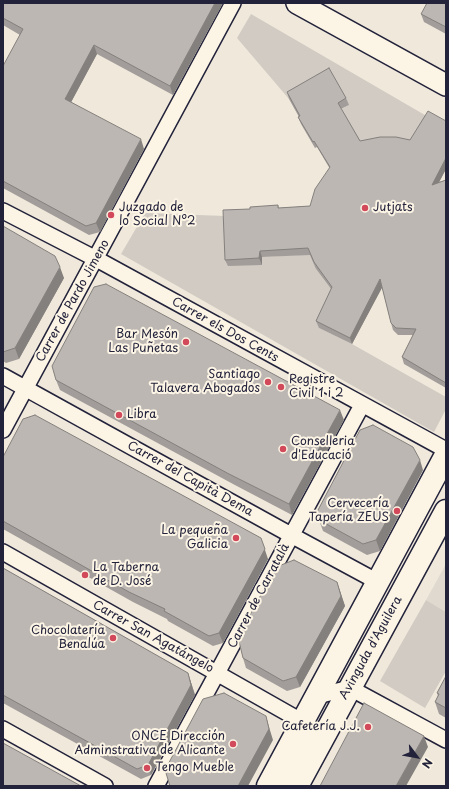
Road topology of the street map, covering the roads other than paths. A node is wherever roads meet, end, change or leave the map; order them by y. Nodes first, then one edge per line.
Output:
1 (233, 3) edge
2 (297, 3) edge
3 (446, 85) edge
4 (3, 211) edge
5 (96, 259) junction
6 (3, 376) edge
7 (25, 388) junction
8 (362, 405) junction
9 (3, 430) edge
10 (446, 450) edge
11 (446, 455) edge
12 (446, 511) edge
13 (291, 535) junction
14 (3, 552) edge
15 (378, 582) junction
16 (217, 672) junction
17 (350, 688) junction
18 (317, 696) junction
19 (303, 722) junction
20 (3, 729) edge
21 (446, 740) edge
22 (105, 786) edge
23 (156, 786) edge
24 (268, 786) edge
25 (283, 786) edge
26 (297, 786) edge

1 - 5 street, Carrer de Pardo Jimeno
2 - 3 street
4 - 5 street, Carrer els Dos Cents
5 - 7 street, Carrer de Pardo Jimeno
5 - 8 street, Carrer els Dos Cents
6 - 7 street, Carrer del Capità Dema
7 - 9 street, Carrer de Pardo Jimeno
7 - 13 street, Carrer del Capità Dema
8 - 10 street, Carrer els Dos Cents
8 - 13 street, Carrer de Carratalà
11 - 15 main road, Avinguda d'Aguilera
12 - 17 main road, Avinguda d'Aguilera
13 - 15 street, Carrer del Capità Dema
13 - 16 street, Carrer de Carratalà
14 - 16 street, Carrer San Agatángelo
15 - 18 main road, Avinguda d'Aguilera
16 - 19 street, Carrer San Agatángelo
16 - 23 street, Carrer de Carratalà
17 - 18 street
17 - 21 street
17 - 26 main road, Avinguda d'Aguilera
18 - 19 main road, Avinguda d'Aguilera
19 - 24 main road, Avinguda d'Aguilera
19 - 25 street
20 - 22 street

